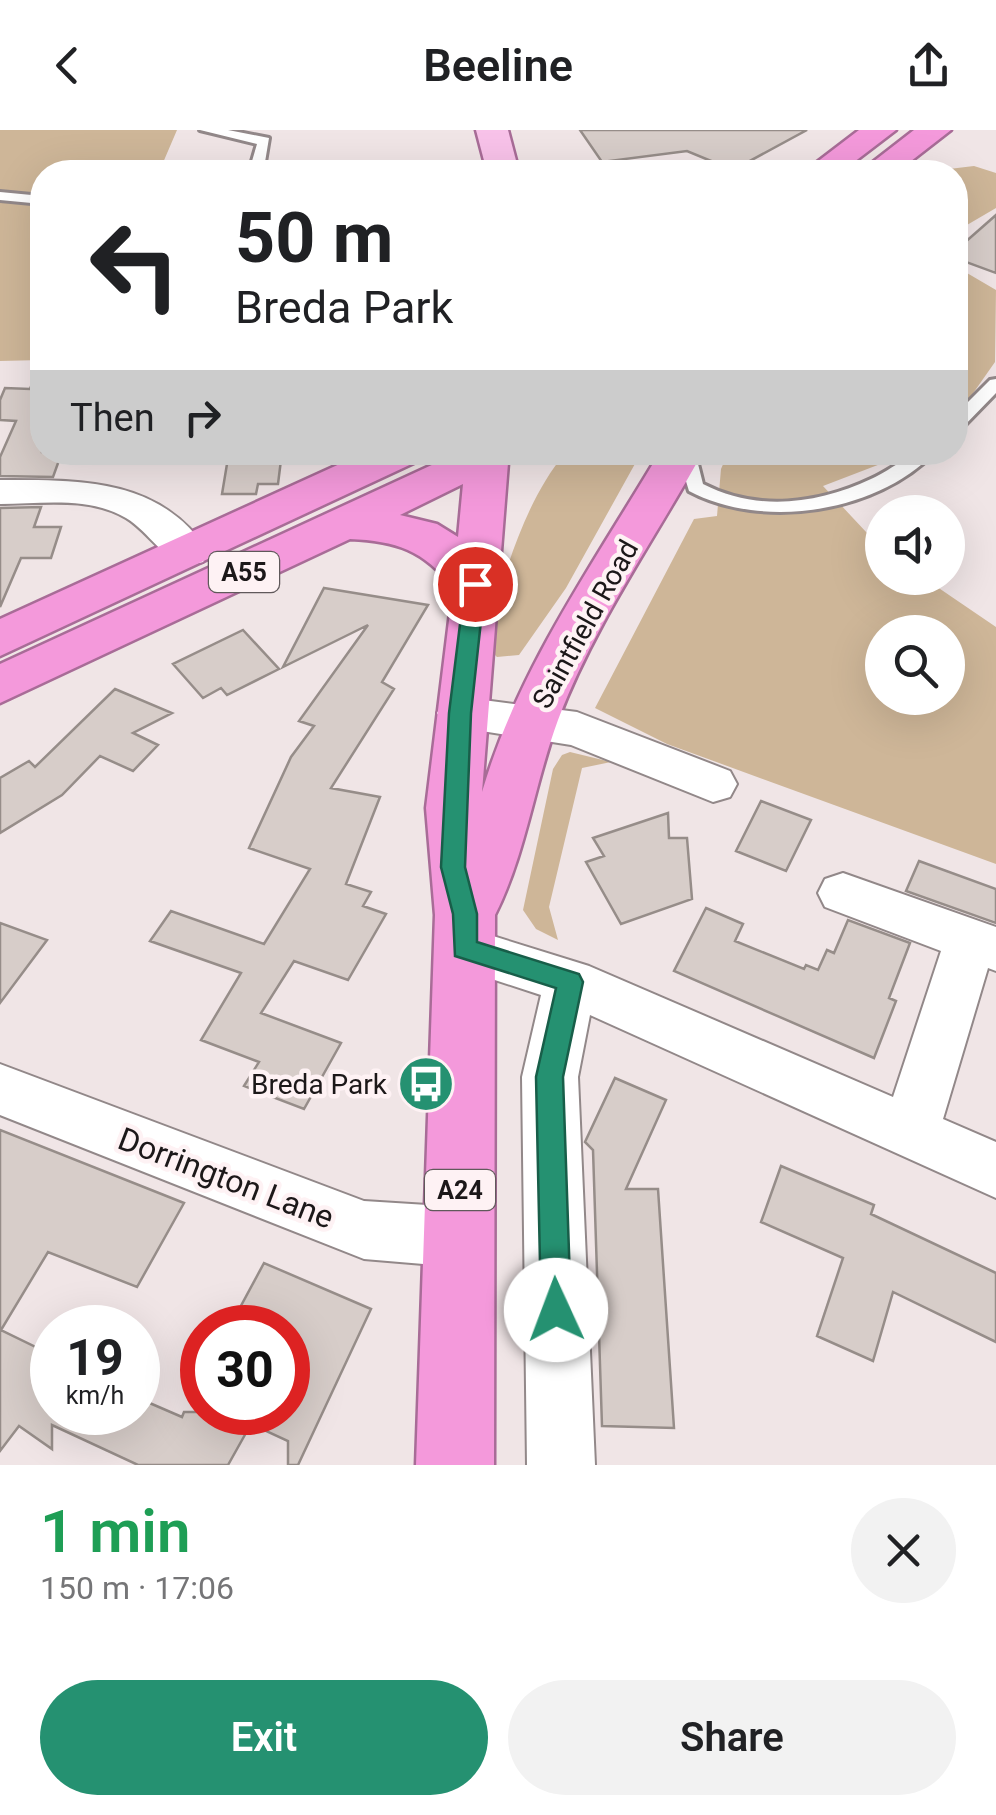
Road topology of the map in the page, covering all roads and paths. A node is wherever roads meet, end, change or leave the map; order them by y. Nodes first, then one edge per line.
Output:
1 (207, 130) edge
2 (492, 130) edge
3 (880, 130) edge
4 (935, 130) edge
5 (258, 160) edge
6 (501, 160) edge
7 (837, 160) edge
8 (893, 160) edge
9 (0, 196) edge
10 (30, 199) edge
11 (996, 384) edge
12 (968, 412) edge
13 (348, 465) edge
14 (468, 465) edge
15 (489, 465) edge
16 (676, 465) edge
17 (688, 465) edge
18 (912, 465) edge
19 (0, 492) edge
20 (347, 524) junction
21 (189, 554) junction
22 (475, 584) junction
23 (0, 639) edge
24 (0, 685) edge
25 (460, 713) junction
26 (532, 720) junction
27 (713, 784) dead end
28 (843, 894) dead end
29 (464, 932) junction
30 (983, 945) edge
31 (570, 982) junction
32 (0, 1089) edge
33 (910, 1133) junction
34 (996, 1170) edge
35 (459, 1238) junction
36 (455, 1465) edge
37 (560, 1465) edge

1 - 5 lane
2 - 6 main road
3 - 7 highway
4 - 8 highway
9 - 10 lane
11 - 12 lane
13 - 21 highway, A55
14 - 20 highway, A55
15 - 22 highway, Saintfield Road / A24
16 - 26 highway, Saintfield Road / A24
17 - 18 lane
19 - 21 street
20 - 22 highway
20 - 24 highway, A55
21 - 23 highway, A55
22 - 25 highway, Saintfield Road / A24
25 - 26 street
25 - 29 highway, Saintfield Road / A24
26 - 27 street
26 - 29 highway, Saintfield Road / A24
28 - 30 street
29 - 31 street
29 - 35 highway, Saintfield Road / A24
30 - 33 street
31 - 33 street
31 - 37 street
32 - 35 street, Dorrington Lane
33 - 34 street
35 - 36 highway, Saintfield Road / A24

